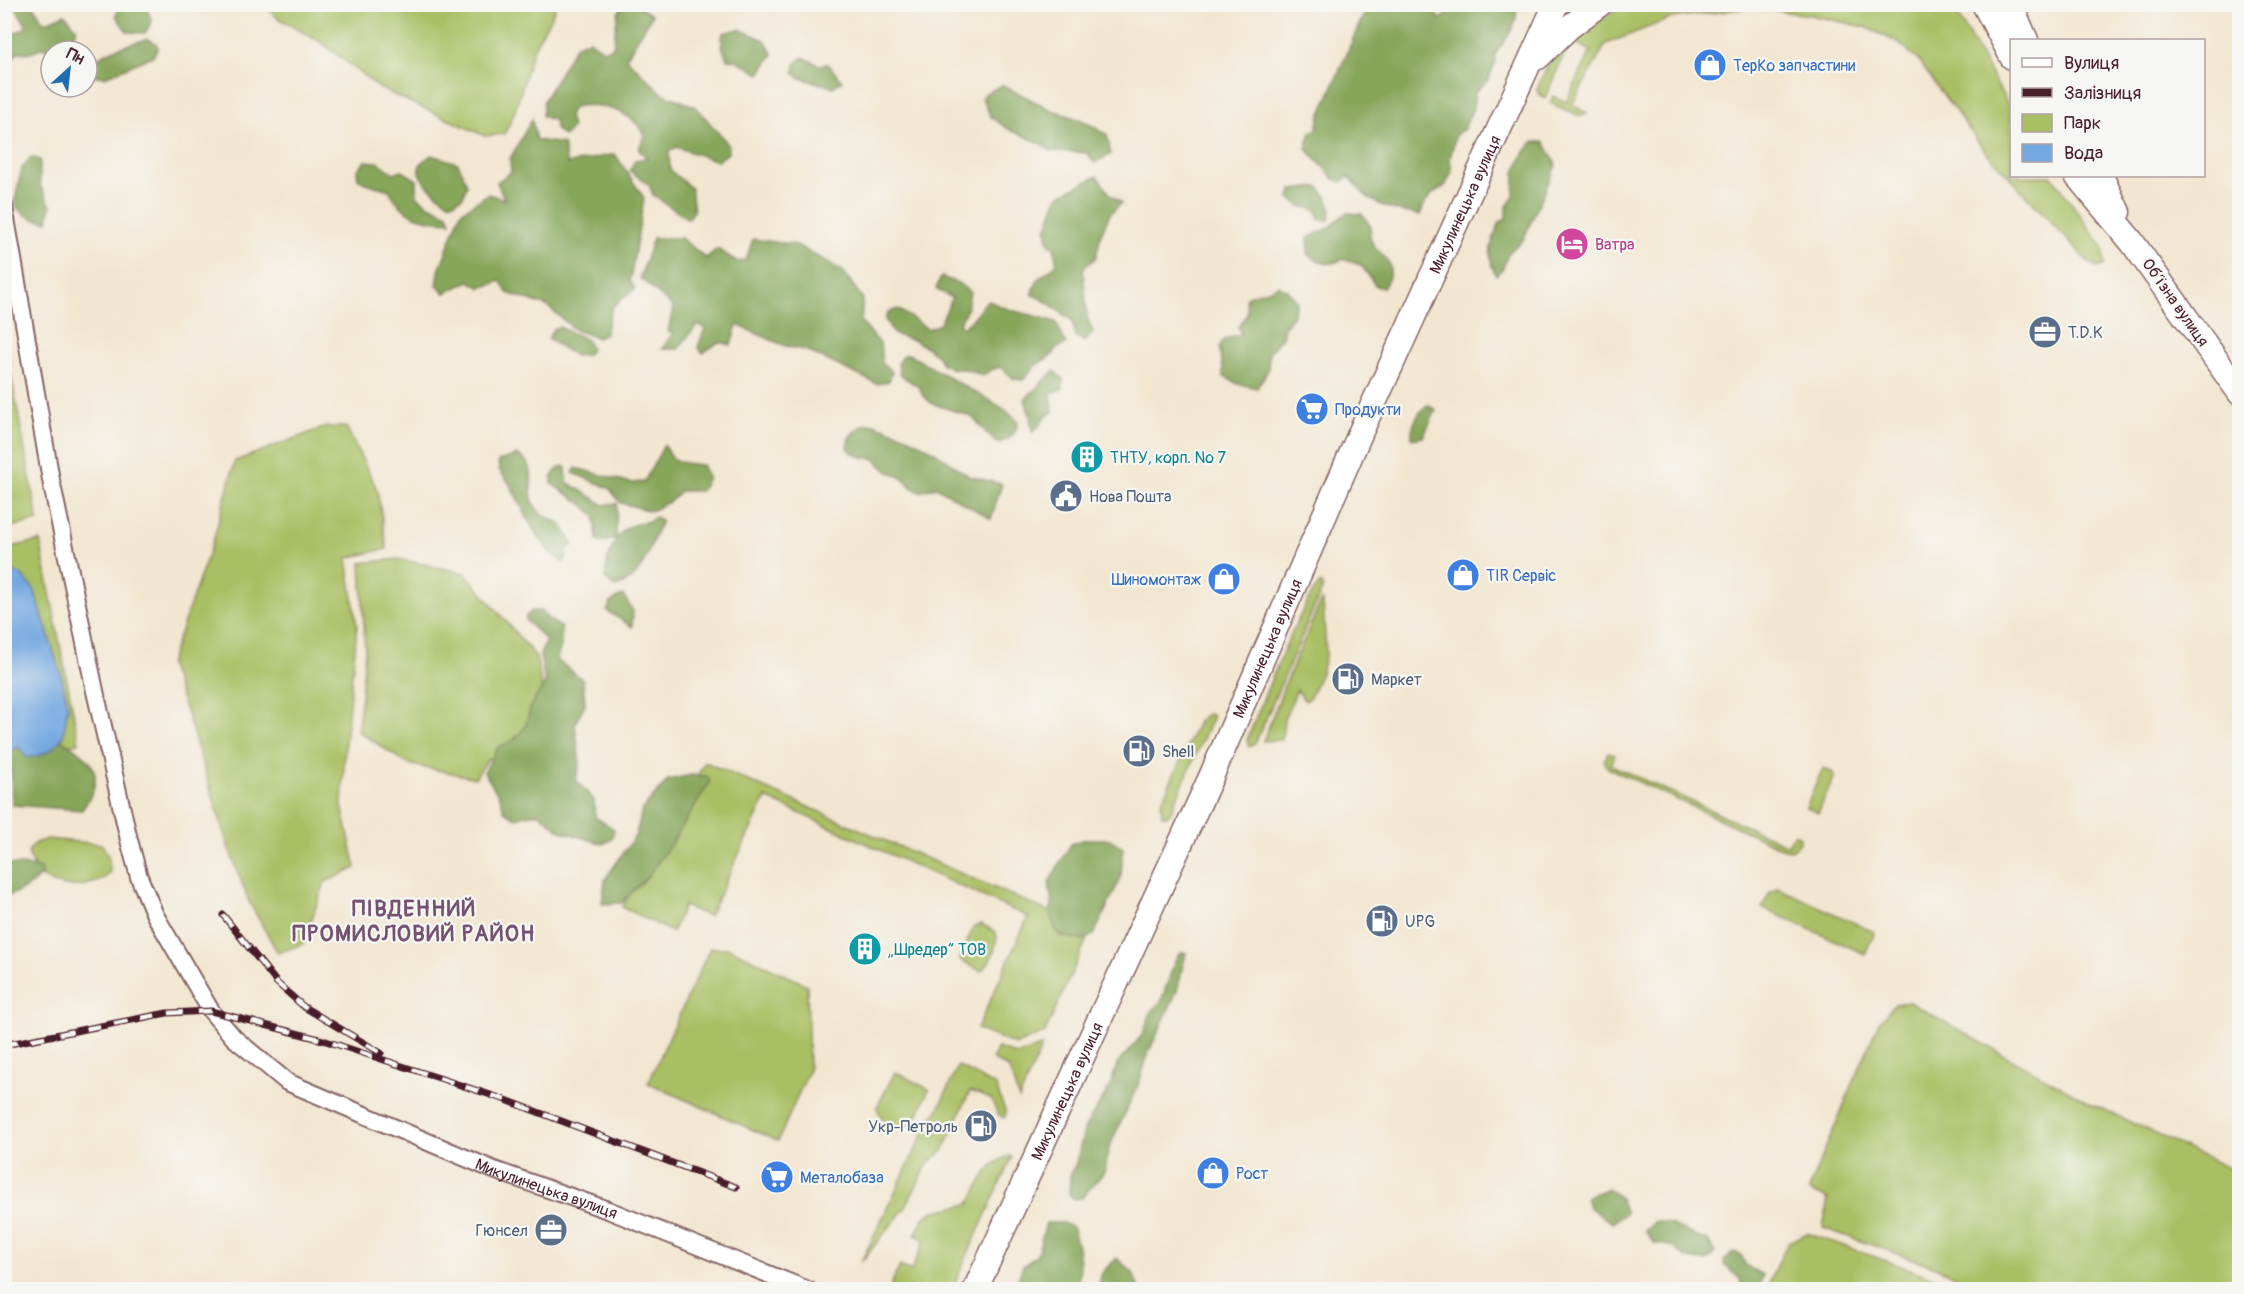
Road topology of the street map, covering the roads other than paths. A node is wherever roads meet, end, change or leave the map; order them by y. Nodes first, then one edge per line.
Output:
1 (1600, 4) edge
2 (1969, 4) edge
3 (1984, 4) edge
4 (2010, 4) edge
5 (1556, 5) edge
6 (2000, 35) junction
7 (2026, 39) edge
8 (2010, 53) edge
9 (1528, 67) junction
10 (2078, 177) edge
11 (2100, 177) edge
12 (4, 207) edge
13 (2133, 242) junction
14 (2240, 393) edge
15 (808, 1290) edge
16 (975, 1290) edge

1 - 9 highway
2 - 6 highway
3 - 6 highway
4 - 7 highway
5 - 9 highway, Микулинецька вулиця
6 - 8 highway
9 - 16 highway, Микулинецька вулиця
10 - 13 highway
11 - 13 highway
12 - 15 street, Микулинецька вулиця
13 - 14 highway, Обʼїзна вулиця

